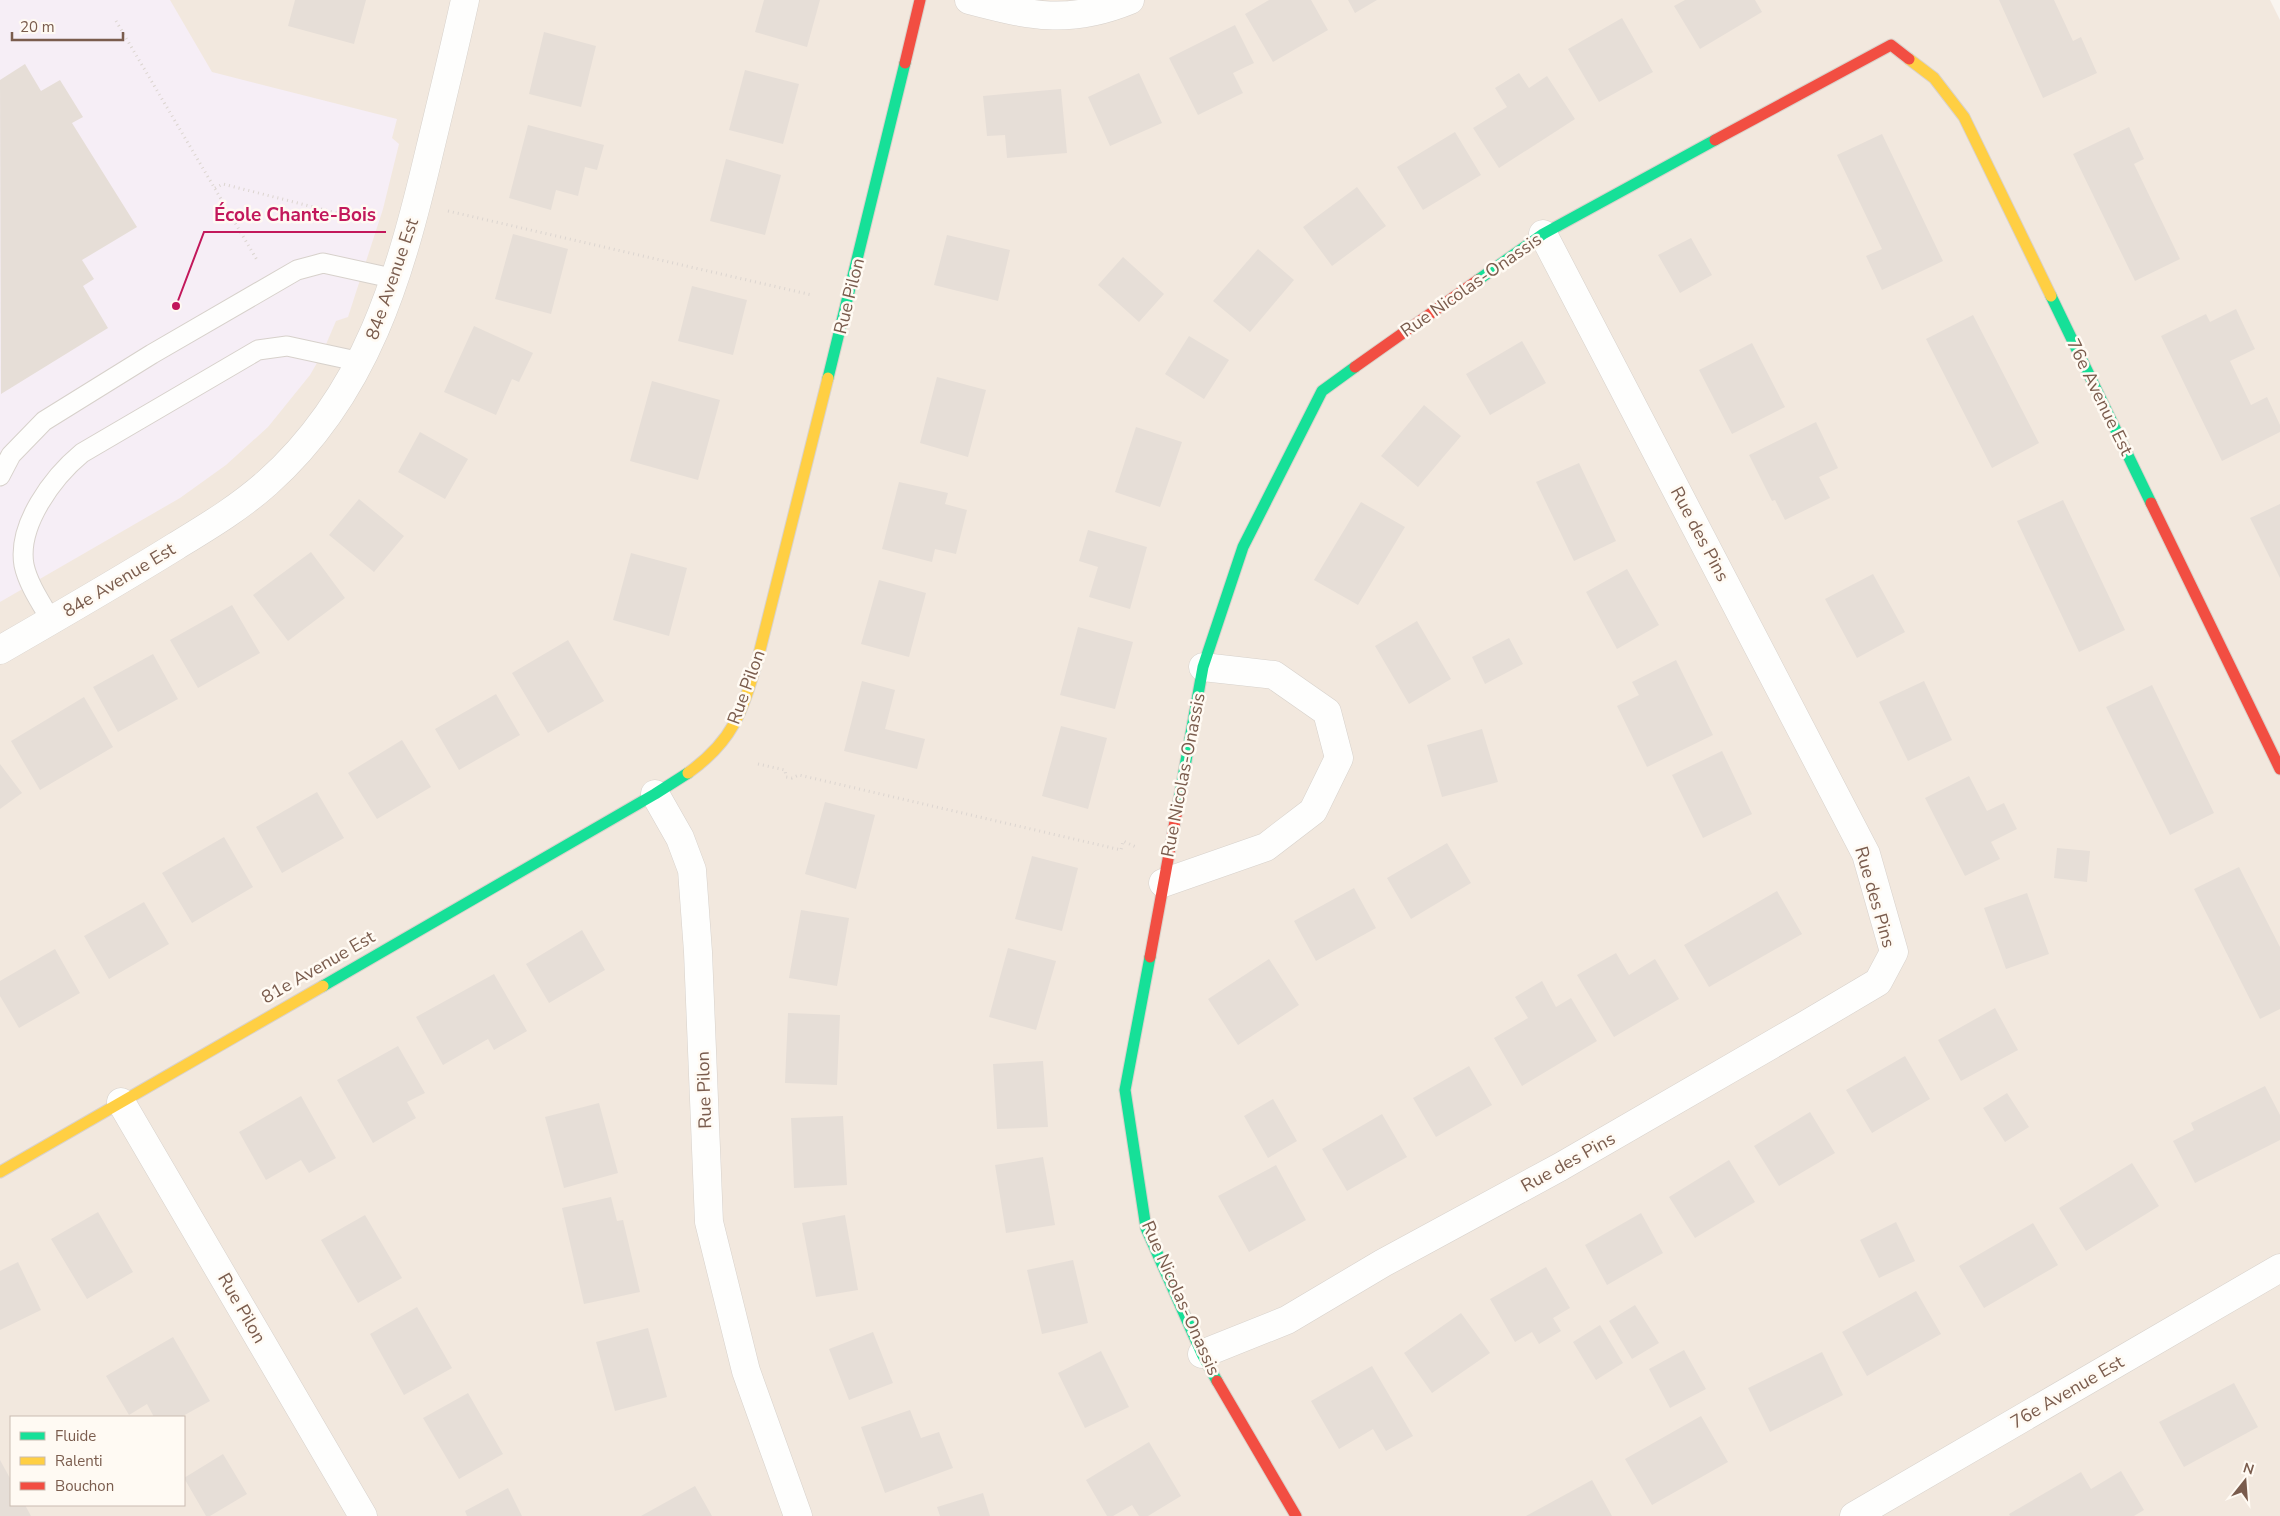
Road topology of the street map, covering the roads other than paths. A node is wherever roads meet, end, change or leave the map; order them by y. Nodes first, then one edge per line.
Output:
1 (465, 0) edge
2 (920, 0) edge
3 (969, 0) edge
4 (1130, 0) edge
5 (1891, 45) joint
6 (1543, 234) junction
7 (396, 278) junction
8 (361, 362) junction
9 (0, 476) edge
10 (50, 620) junction
11 (0, 650) edge
12 (1204, 667) junction
13 (2280, 769) edge
14 (655, 794) junction
15 (1164, 883) junction
16 (121, 1102) junction
17 (0, 1172) edge
18 (2280, 1268) edge
19 (1202, 1354) junction
20 (363, 1516) edge
21 (798, 1516) edge
22 (1296, 1516) edge
23 (1854, 1516) edge

1 - 7 street, 84e Avenue Est
2 - 14 street, Rue Pilon
3 - 4 street
5 - 6 street, Rue Nicolas-Onassis
5 - 13 street, 76e Avenue Est
6 - 12 street, Rue Nicolas-Onassis
6 - 19 street, Rue des Pins
7 - 8 street, 84e Avenue Est
7 - 9 lane
8 - 10 street, 84e Avenue Est
8 - 10 lane
10 - 11 street, 84e Avenue Est
12 - 15 street, Rue Nicolas-Onassis
12 - 15 street, Rue Nicolas-Onassis
14 - 16 street, 81e Avenue Est
14 - 21 street, Rue Pilon
15 - 19 street, Rue Nicolas-Onassis
16 - 17 street, 81e Avenue Est
16 - 20 street, Rue Pilon
18 - 23 street, 76e Avenue Est
19 - 22 street, Rue Nicolas-Onassis

